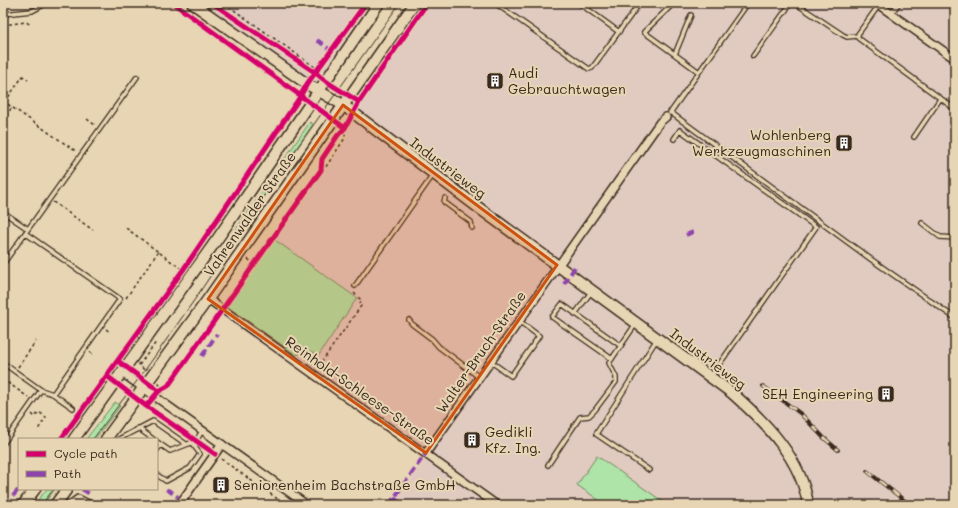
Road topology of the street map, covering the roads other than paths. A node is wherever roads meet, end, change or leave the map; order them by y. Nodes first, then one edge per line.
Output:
1 (47, 3) edge
2 (192, 3) edge
3 (379, 3) edge
4 (415, 3) edge
5 (495, 3) edge
6 (579, 3) edge
7 (640, 3) edge
8 (674, 3) edge
9 (748, 3) edge
10 (792, 3) edge
11 (795, 3) edge
12 (899, 3) edge
13 (877, 4) edge
14 (3, 14) edge
15 (891, 14) junction
16 (691, 15) dead end
17 (619, 32) junction
18 (857, 36) junction
19 (674, 54) junction
20 (753, 56) dead end
21 (955, 59) edge
22 (699, 72) junction
23 (137, 77) dead end
24 (319, 91) junction
25 (940, 99) junction
26 (343, 105) junction
27 (955, 110) edge
28 (668, 115) junction
29 (914, 137) dead end
30 (674, 139) dead end
31 (434, 174) junction
32 (445, 198) dead end
33 (3, 212) edge
34 (922, 223) dead end
35 (472, 228) dead end
36 (28, 229) junction
37 (25, 233) junction
38 (955, 238) edge
39 (3, 264) edge
40 (557, 265) junction
41 (355, 286) road end
42 (592, 290) junction
43 (208, 299) junction
44 (575, 314) junction
45 (955, 318) edge
46 (409, 320) dead end
47 (518, 321) junction
48 (636, 323) junction
49 (657, 338) junction
50 (621, 346) junction
51 (612, 359) junction
52 (490, 361) junction
53 (3, 363) edge
54 (122, 373) junction
55 (479, 377) junction
56 (711, 377) junction
57 (146, 381) junction
58 (41, 390) junction
59 (53, 394) junction
60 (73, 408) dead end
61 (138, 428) junction
62 (202, 431) junction
63 (75, 438) edge
64 (107, 438) edge
65 (121, 438) edge
66 (152, 438) edge
67 (191, 442) junction
68 (158, 443) edge
69 (3, 444) edge
70 (186, 444) junction
71 (222, 444) junction
72 (161, 445) junction
73 (158, 449) edge
74 (426, 453) junction
75 (548, 465) dead end
76 (649, 470) dead end
77 (158, 476) edge
78 (34, 490) edge
79 (66, 490) edge
80 (23, 505) edge
81 (55, 505) edge
82 (70, 505) edge
83 (90, 505) edge
84 (179, 505) edge
85 (307, 505) edge
86 (497, 505) edge
87 (808, 505) edge

1 - 14 lane
2 - 24 main road, Industrieweg
3 - 24 main road, Vahrenwalder Straße
4 - 26 main road, Vahrenwalder Straße
5 - 17 lane
6 - 17 lane
7 - 17 lane
8 - 19 lane
9 - 22 lane
10 - 20 lane
11 - 18 lane
12 - 15 lane
13 - 15 street
13 - 18 lane
15 - 21 street
16 - 19 lane
18 - 25 lane
19 - 22 lane
22 - 28 lane
23 - 36 lane
24 - 26 main road, Industrieweg
24 - 54 main road, Vahrenwalder Straße
25 - 27 lane
25 - 29 lane
26 - 31 main road, Industrieweg
26 - 43 main road, Vahrenwalder Straße
28 - 40 street
28 - 45 lane
30 - 56 lane
31 - 40 main road, Industrieweg
31 - 41 lane
32 - 35 lane
33 - 36 lane
34 - 38 lane
36 - 37 lane
37 - 39 lane
37 - 59 lane
40 - 42 main road, Industrieweg
40 - 47 street, Walter-Bruch-Straße
42 - 44 lane
42 - 48 main road, Industrieweg
43 - 57 main road, Vahrenwalder Straße
43 - 74 street, Reinhold-Schleese-Straße
44 - 50 lane
44 - 51 lane
46 - 55 lane
47 - 52 street, Walter-Bruch-Straße
47 - 52 lane
48 - 49 main road, Industrieweg
48 - 50 lane
49 - 56 main road, Industrieweg
49 - 76 lane
50 - 51 lane
51 - 75 lane
52 - 55 street, Walter-Bruch-Straße
53 - 58 lane
54 - 57 street
54 - 63 main road, Vahrenwalder Straße
55 - 74 street, Walter-Bruch-Straße
56 - 87 main road, Industrieweg
57 - 62 street
57 - 64 main road, Vahrenwalder Straße
58 - 59 lane
58 - 69 lane
59 - 60 lane
61 - 65 lane
61 - 66 lane
61 - 70 lane
62 - 67 lane
62 - 71 street
67 - 70 lane
67 - 77 lane
68 - 72 lane
70 - 72 lane
71 - 84 street
71 - 85 street
72 - 73 lane
74 - 86 street, Reinhold-Schleese-Straße
78 - 80 main road
79 - 81 main road
82 - 83 street

